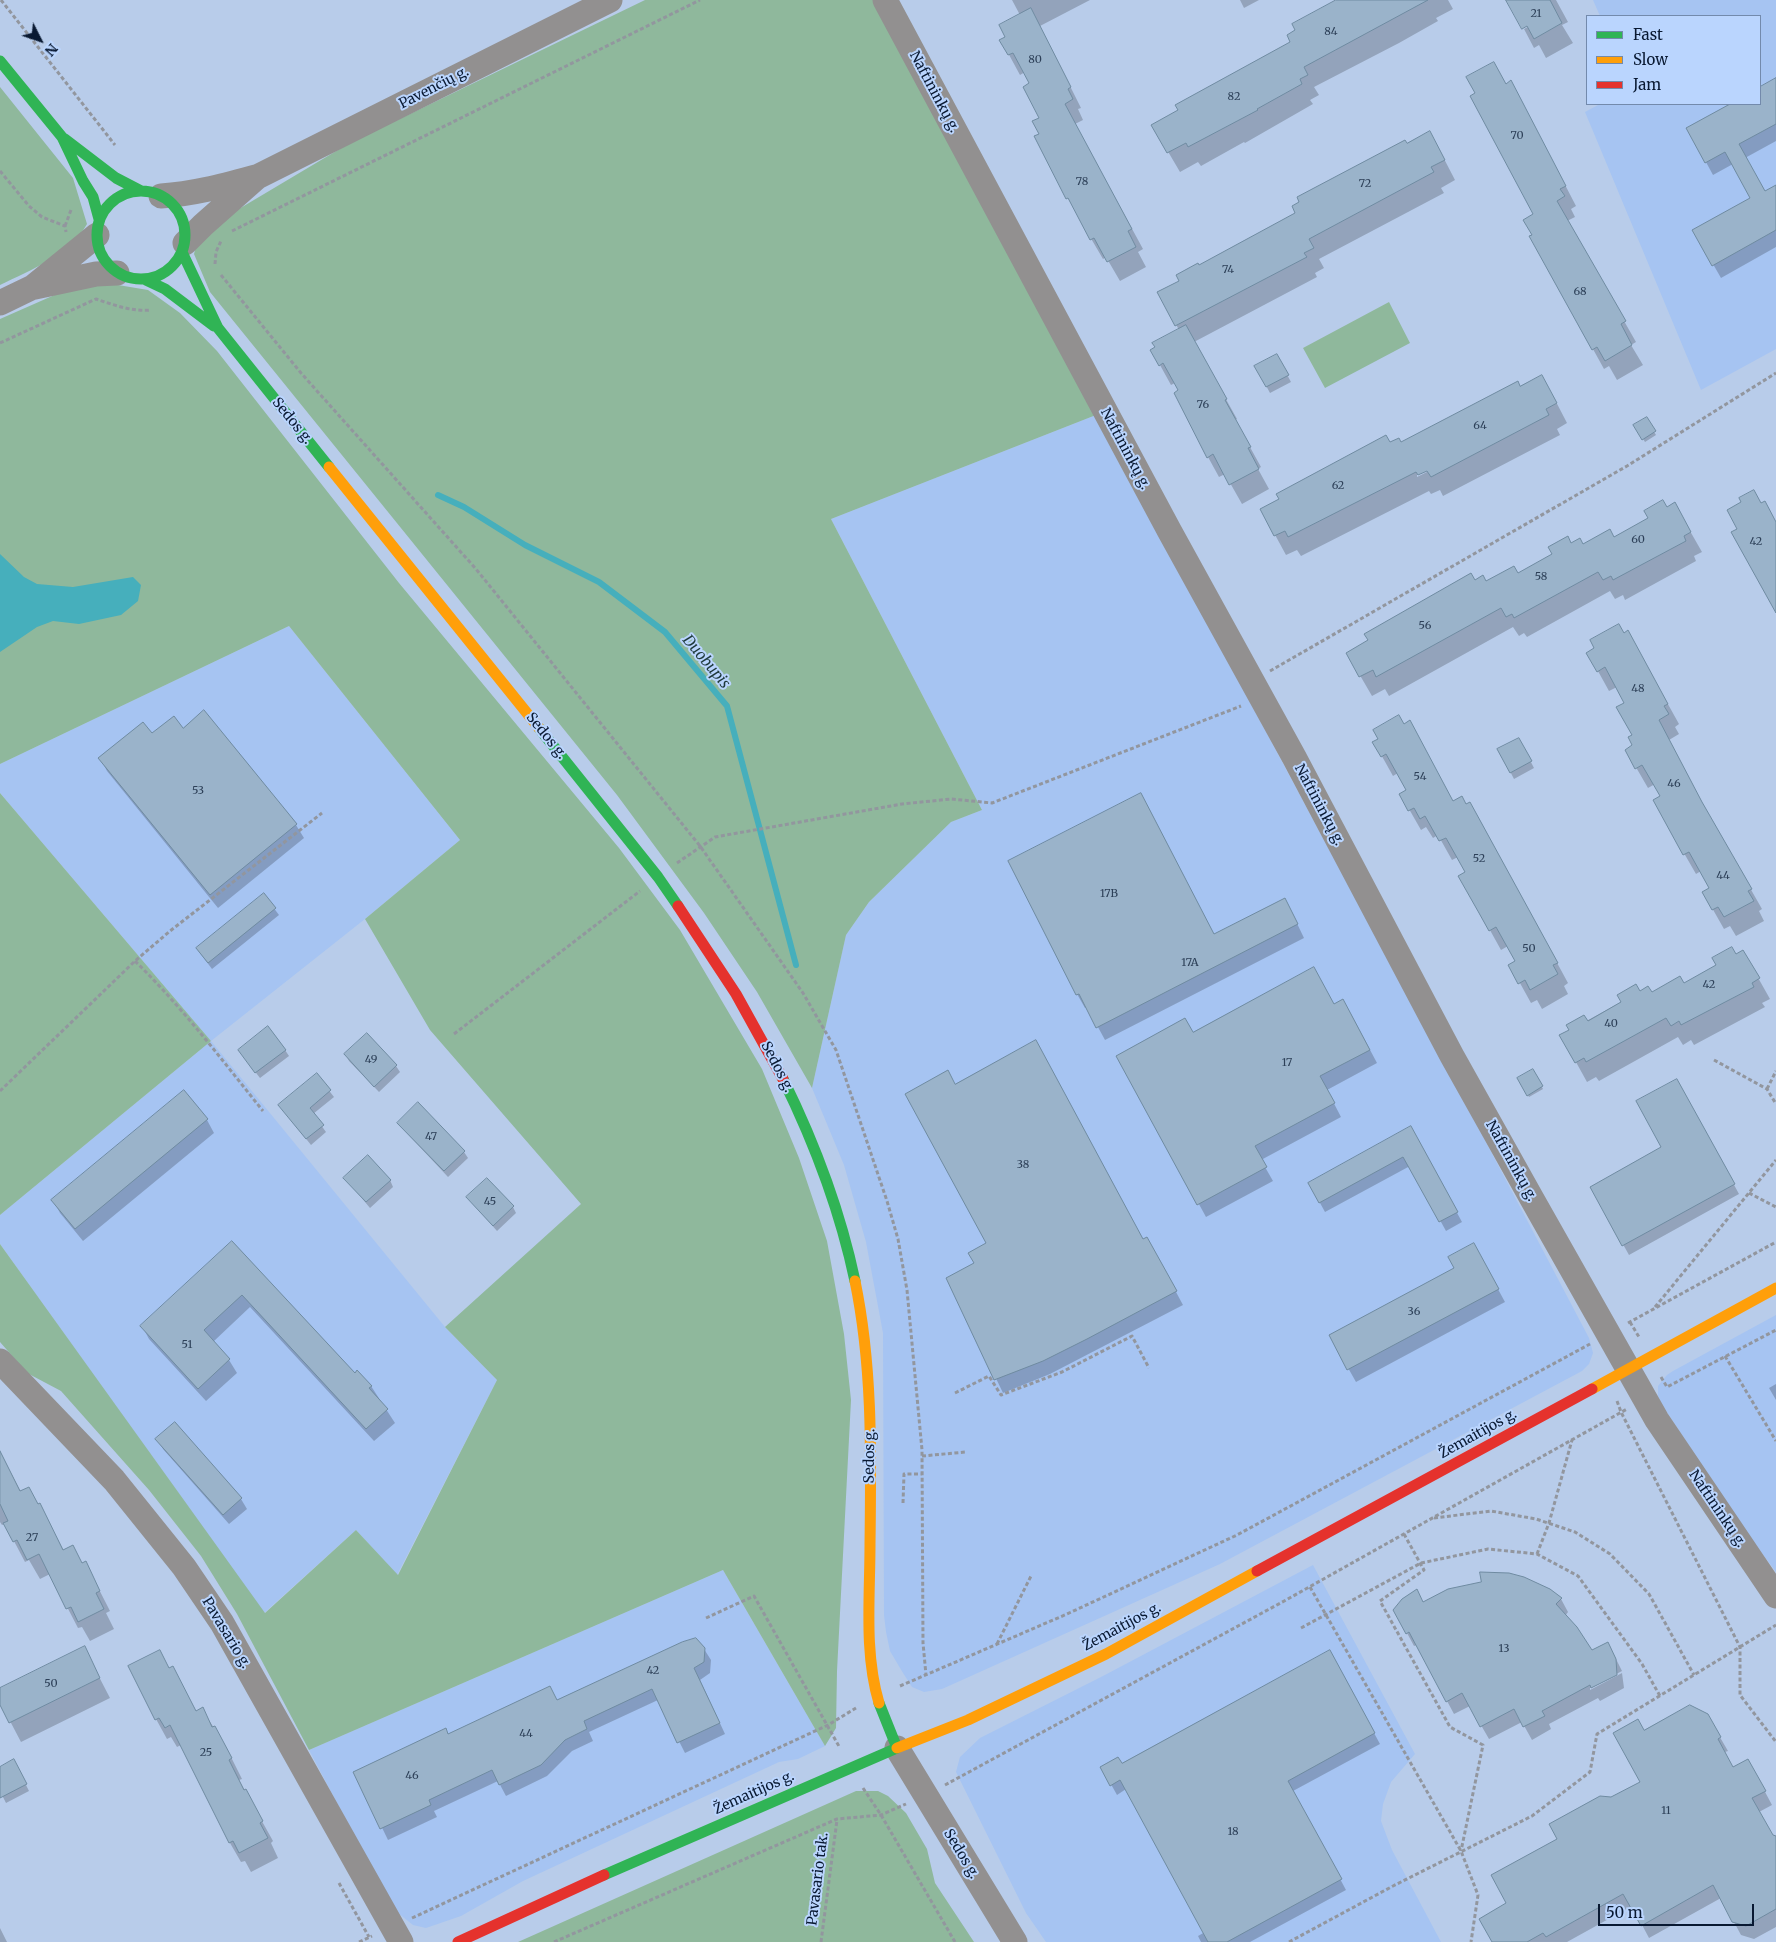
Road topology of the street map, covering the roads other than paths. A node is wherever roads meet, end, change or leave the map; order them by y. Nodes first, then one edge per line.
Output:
1 (610, 0) edge
2 (885, 0) edge
3 (0, 60) edge
4 (62, 137) junction
5 (258, 176) junction
6 (151, 193) junction
7 (98, 227) junction
8 (184, 248) junction
9 (74, 268) junction
10 (116, 273) junction
11 (146, 280) junction
12 (0, 303) edge
13 (218, 328) junction
14 (1776, 1288) edge
15 (0, 1360) edge
16 (1619, 1374) junction
17 (1776, 1596) edge
18 (897, 1748) junction
19 (396, 1934) edge
20 (458, 1942) edge
21 (1015, 1942) edge

1 - 5 street, Pavenčių g.
2 - 16 street, Naftininkų g.
3 - 4 main road
4 - 6 main road
4 - 7 main road
5 - 6 street, Pavenčių g.
5 - 8 street, Pavenčių g.
6 - 7 main road
6 - 8 main road
7 - 9 street
7 - 10 main road
8 - 11 main road
8 - 13 main road, Sedos g.
9 - 10 street
9 - 12 street
10 - 11 main road
11 - 13 main road, Sedos g.
13 - 18 main road, Sedos g.
14 - 16 main road, Žemaitijos g.
15 - 19 street, Pavasario g.
16 - 17 street, Naftininkų g.
16 - 18 main road, Žemaitijos g.
18 - 20 main road, Žemaitijos g.
18 - 21 street, Sedos g.

